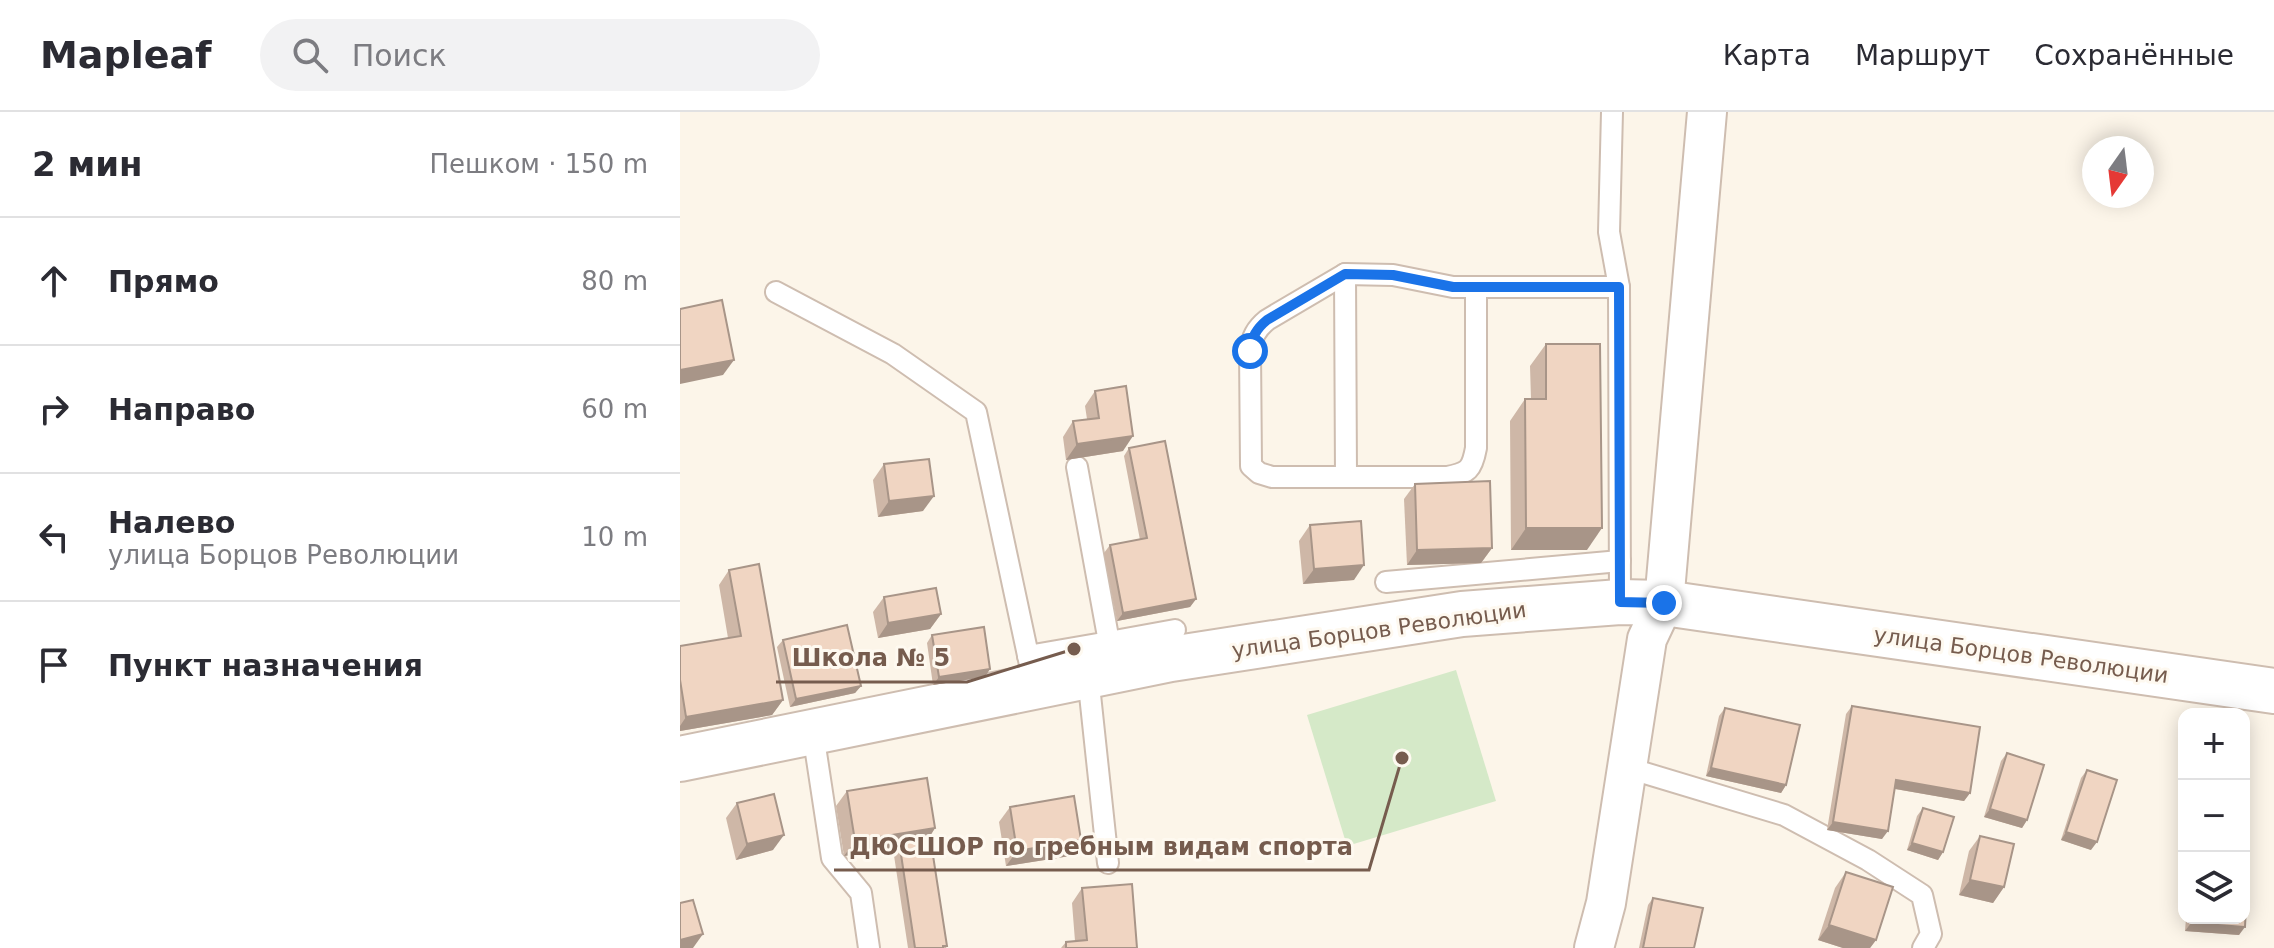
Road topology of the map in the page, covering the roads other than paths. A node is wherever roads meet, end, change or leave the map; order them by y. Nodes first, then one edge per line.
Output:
1 (1612, 112) edge
2 (1707, 112) edge
3 (1345, 274) junction
4 (1476, 287) junction
5 (1619, 287) junction
6 (776, 292) dead end
7 (1077, 467) dead end
8 (1346, 477) junction
9 (1620, 581) junction
10 (1386, 582) dead end
11 (1410, 601) junction
12 (1664, 603) junction
13 (1175, 630) dead end
14 (1098, 659) junction
15 (1032, 672) junction
16 (2274, 691) edge
17 (813, 733) junction
18 (680, 759) edge
19 (1628, 768) junction
20 (1108, 863) dead end
21 (869, 948) edge
22 (1594, 948) edge
23 (1923, 948) edge

1 - 5 lane
2 - 12 street
3 - 4 lane
3 - 8 lane
3 - 8 lane
4 - 5 lane
4 - 8 lane
5 - 9 lane
6 - 15 lane
7 - 14 lane
9 - 11 street, улица Борцов Революции
9 - 12 street, улица Борцов Революции
10 - 11 lane
11 - 14 street, улица Борцов Революции
12 - 16 street, улица Борцов Революции
12 - 19 street
13 - 14 lane
14 - 15 street, улица Борцов Революции
14 - 20 lane
15 - 17 street, улица Борцов Революции
17 - 18 street, улица Борцов Революции
17 - 21 lane
19 - 22 street
19 - 23 lane

